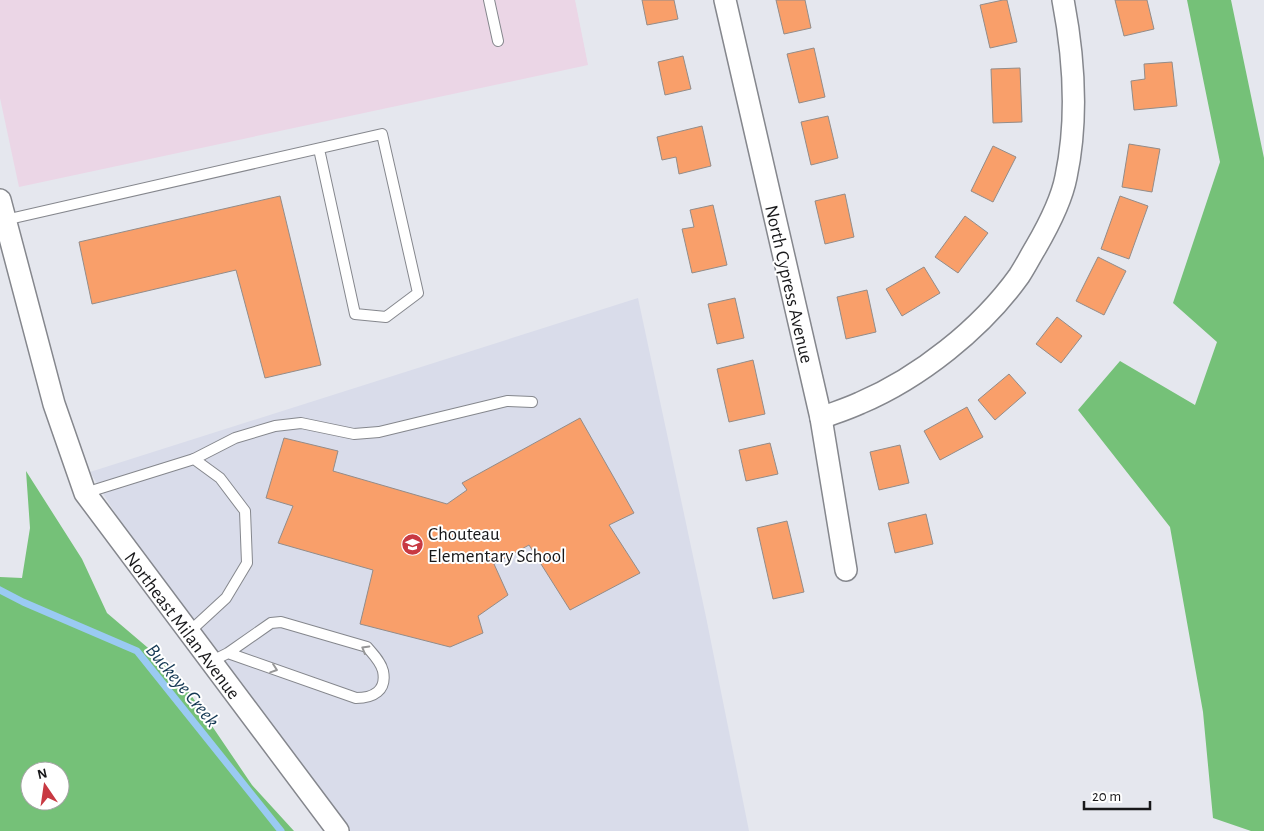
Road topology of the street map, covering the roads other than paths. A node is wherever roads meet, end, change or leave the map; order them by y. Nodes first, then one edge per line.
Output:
1 (489, 0) edge
2 (725, 0) edge
3 (1062, 0) edge
4 (498, 41) dead end
5 (319, 149) junction
6 (2, 210) edge
7 (532, 402) dead end
8 (821, 418) junction
9 (194, 459) junction
10 (85, 493) junction
11 (846, 570) dead end
12 (188, 633) junction
13 (219, 657) junction
14 (338, 831) edge

1 - 4 lane
2 - 8 street, North Cypress Avenue
3 - 8 street
5 - 5 lane
5 - 6 lane
6 - 10 street, Northeast Milan Avenue
7 - 9 lane
8 - 11 street, North Cypress Avenue
9 - 10 lane
9 - 12 lane
10 - 12 street, Northeast Milan Avenue
12 - 13 street, Northeast Milan Avenue
13 -> 13 lane
13 - 14 street, Northeast Milan Avenue

